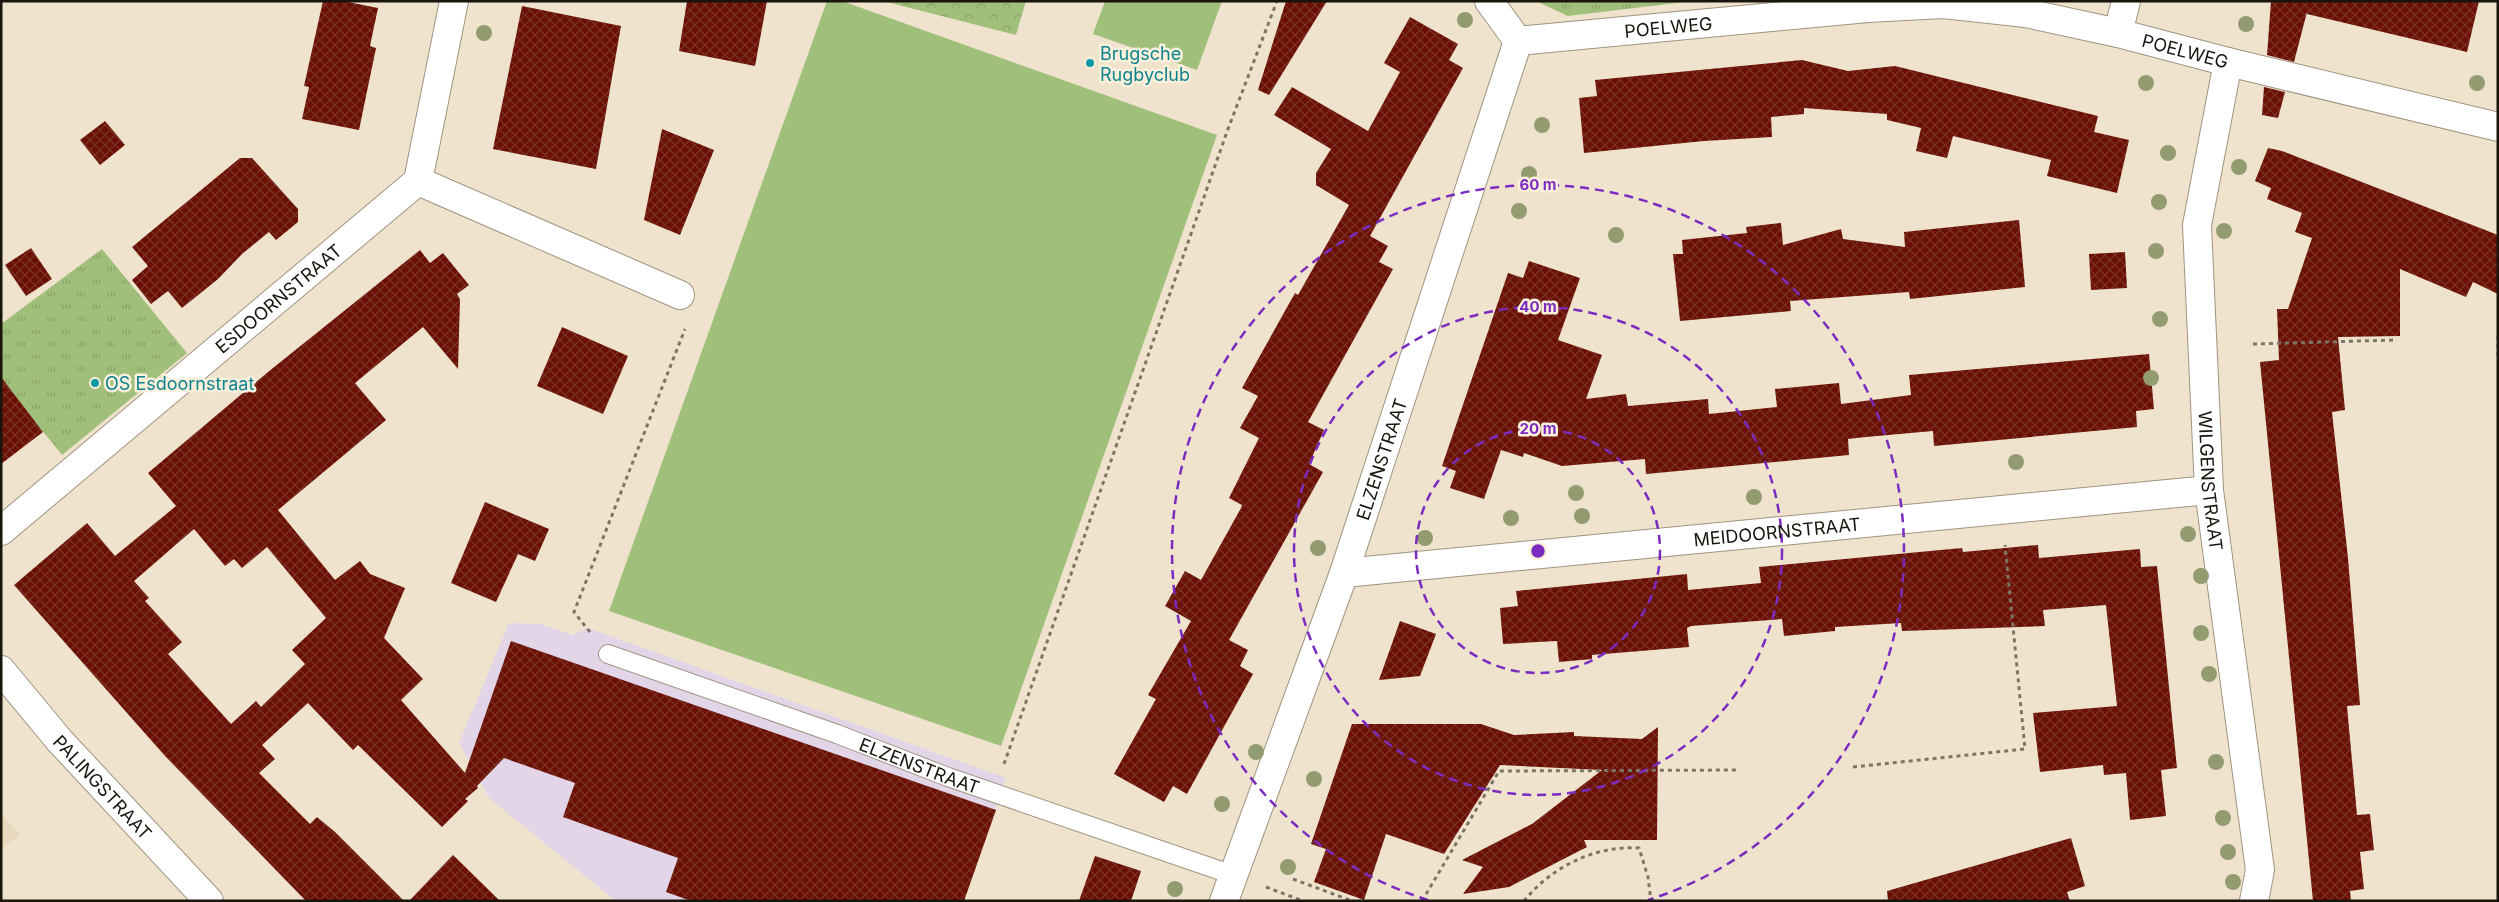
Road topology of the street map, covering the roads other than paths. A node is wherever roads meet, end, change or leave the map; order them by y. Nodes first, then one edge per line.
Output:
1 (454, 1) edge
2 (1489, 1) edge
3 (2126, 1) edge
4 (1867, 4) edge
5 (2118, 33) junction
6 (1518, 41) junction
7 (2228, 62) junction
8 (2498, 127) edge
9 (418, 181) junction
10 (680, 295) road end
11 (2209, 490) junction
12 (1, 532) edge
13 (1344, 573) junction
14 (608, 654) road end
15 (1, 670) edge
16 (1233, 875) junction
17 (209, 901) edge
18 (1224, 901) edge
19 (2254, 901) edge

1 - 9 street
2 - 6 street
3 - 5 street
4 - 5 street, POELWEG
4 - 6 street, POELWEG
5 - 7 street, POELWEG
6 - 13 street, ELZENSTRAAT
7 - 8 street, POELWEG
7 - 11 street, WILGENSTRAAT
9 - 10 street
9 - 12 street, ESDOORNSTRAAT
11 - 13 street, MEIDOORNSTRAAT
11 - 19 street, WILGENSTRAAT
13 - 16 street, ELZENSTRAAT
14 - 16 lane, ELZENSTRAAT
15 - 17 street, PALINGSTRAAT
16 - 18 street, ELZENSTRAAT

